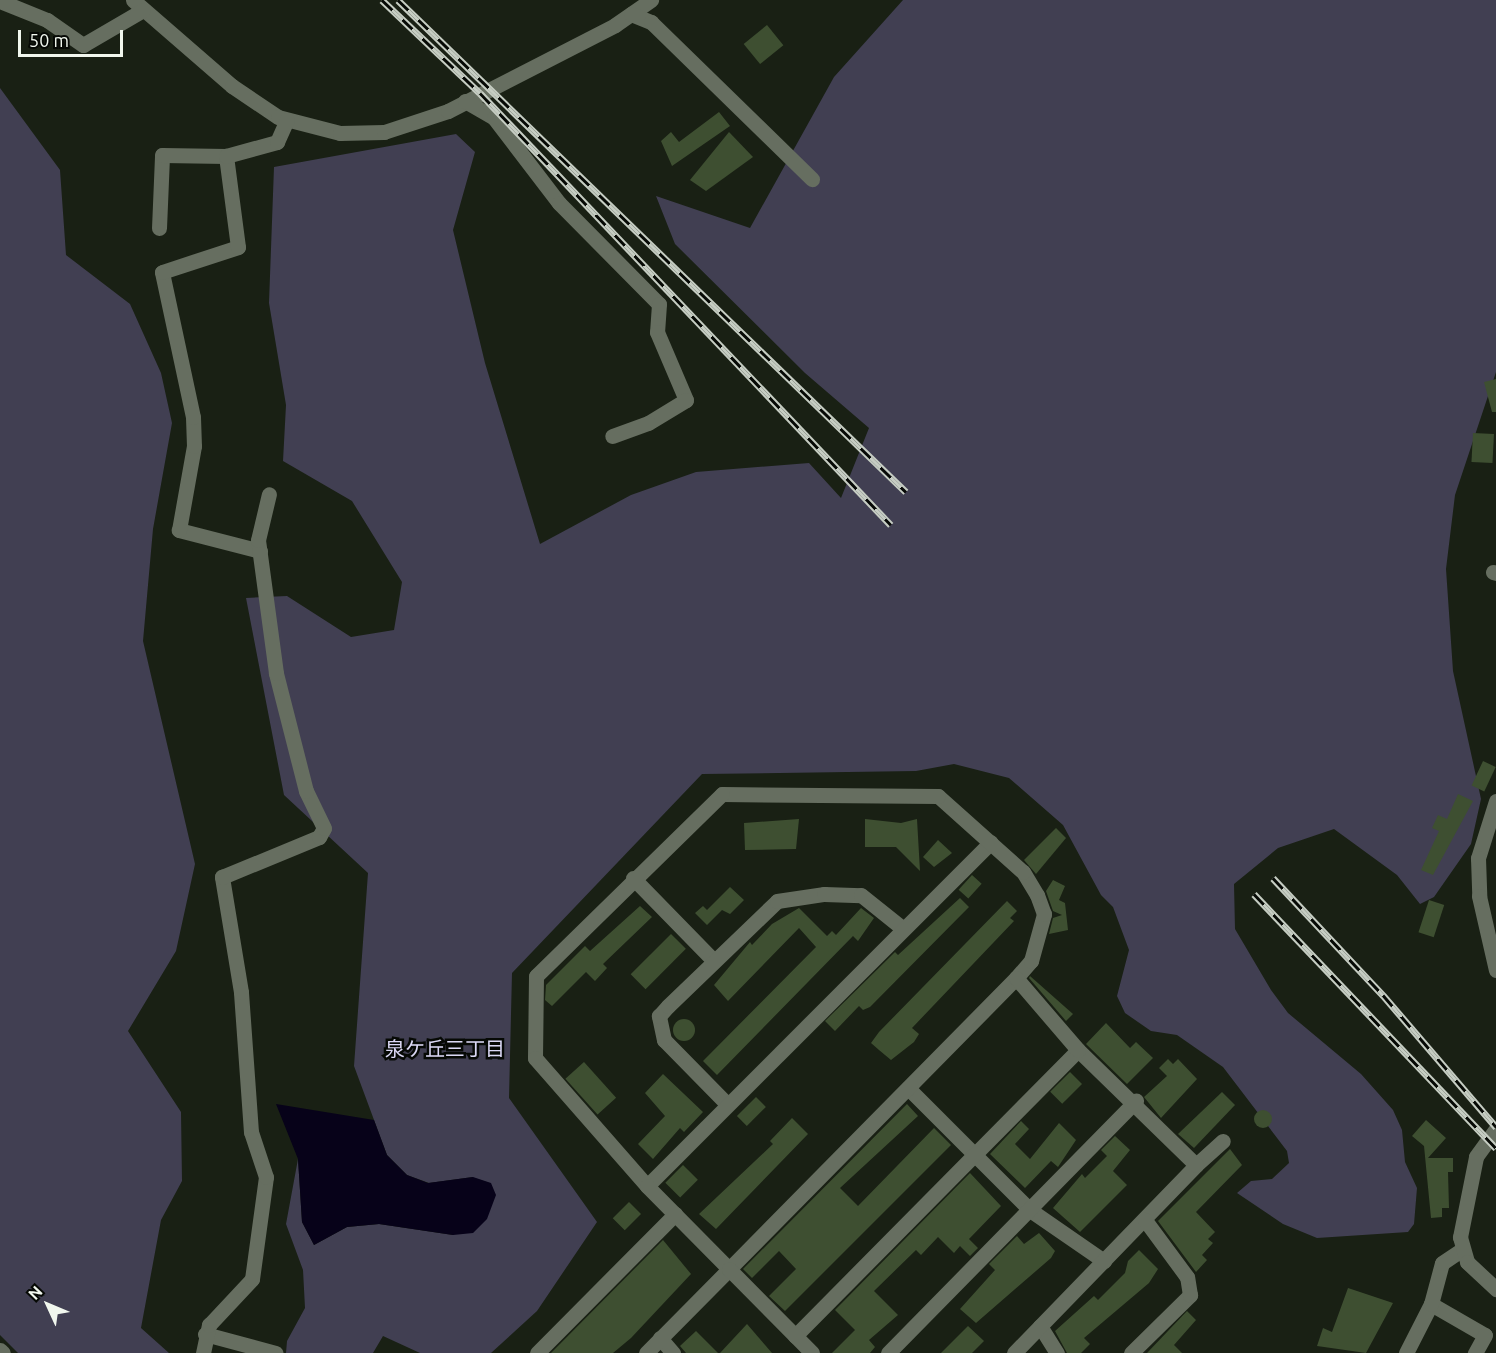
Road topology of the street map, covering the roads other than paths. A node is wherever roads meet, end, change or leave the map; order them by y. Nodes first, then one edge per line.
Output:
1 (651, 0) edge
2 (0, 1) edge
3 (138, 5) edge
4 (631, 14) junction
5 (465, 100) junction
6 (287, 120) junction
7 (226, 156) junction
8 (812, 179) dead end
9 (159, 228) dead end
10 (612, 436) dead end
11 (269, 494) dead end
12 (260, 550) junction
13 (1496, 801) edge
14 (1492, 822) edge
15 (991, 842) junction
16 (633, 878) junction
17 (902, 928) junction
18 (714, 961) junction
19 (1496, 970) edge
20 (1016, 978) junction
21 (1078, 1050) junction
22 (908, 1088) junction
23 (1136, 1101) junction
24 (727, 1104) junction
25 (1496, 1129) edge
26 (1223, 1141) dead end
27 (975, 1155) junction
28 (1196, 1165) junction
29 (647, 1186) junction
30 (1030, 1210) junction
31 (675, 1214) junction
32 (1145, 1220) junction
33 (1461, 1250) junction
34 (1104, 1261) junction
35 (729, 1269) junction
36 (1496, 1289) edge
37 (1431, 1305) junction
38 (1040, 1326) junction
39 (206, 1334) junction
40 (795, 1336) junction
41 (660, 1338) junction
42 (202, 1353) edge
43 (276, 1353) edge
44 (537, 1353) edge
45 (646, 1353) edge
46 (673, 1353) edge
47 (812, 1353) edge
48 (888, 1353) edge
49 (1014, 1353) edge
50 (1057, 1353) edge
51 (1131, 1353) edge
52 (1406, 1353) edge
53 (1475, 1353) edge

1 - 4 street
2 - 3 street
3 - 6 street
4 - 5 street
4 - 8 street
5 - 6 street
5 - 10 street
6 - 7 street
7 - 9 street
7 - 12 street
11 - 12 street
12 - 39 street
13 - 14 street
14 - 19 street
15 - 16 street
15 - 17 street
15 - 20 street
16 - 18 street
16 - 29 street
17 - 18 street
17 - 24 street
18 - 24 street
20 - 21 street
20 - 22 street
21 - 23 street
21 - 27 street
22 - 27 street
22 - 35 street
23 - 28 street
23 - 30 street
24 - 29 street
25 - 33 street
26 - 28 street
27 - 30 street
27 - 40 street
28 - 32 street
29 - 31 street
30 - 34 street
30 - 48 street
31 - 35 street
31 - 44 street
32 - 34 street
32 - 51 street
33 - 36 street
33 - 37 street
34 - 38 street
35 - 40 street
35 - 41 street
37 - 52 street
37 - 53 street
38 - 49 street
38 - 50 street
39 - 42 street
39 - 43 street
40 - 47 street
41 - 45 street
41 - 46 street

